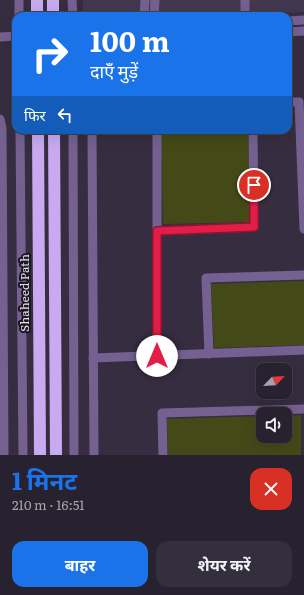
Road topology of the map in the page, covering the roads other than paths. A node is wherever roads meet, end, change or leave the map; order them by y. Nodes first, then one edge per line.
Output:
1 (19, 0) edge
2 (37, 0) edge
3 (53, 0) edge
4 (72, 0) edge
5 (144, 0) edge
6 (155, 0) edge
7 (245, 0) edge
8 (19, 12) edge
9 (37, 12) edge
10 (53, 12) edge
11 (73, 12) edge
12 (144, 12) edge
13 (154, 12) edge
14 (245, 12) edge
15 (304, 20) edge
16 (292, 21) edge
17 (304, 31) edge
18 (292, 32) edge
19 (12, 36) edge
20 (0, 37) edge
21 (292, 102) edge
22 (0, 119) edge
23 (20, 134) edge
24 (38, 134) edge
25 (54, 134) edge
26 (73, 134) edge
27 (92, 134) edge
28 (157, 134) edge
29 (253, 134) edge
30 (304, 229) edge
31 (157, 231) junction
32 (304, 275) edge
33 (304, 350) edge
34 (209, 354) junction
35 (157, 356) junction
36 (93, 358) junction
37 (304, 409) edge
38 (4, 455) edge
39 (23, 455) edge
40 (40, 455) edge
41 (56, 455) edge
42 (74, 455) edge
43 (94, 455) edge
44 (163, 455) edge

1 - 8 street
2 - 9 highway
3 - 10 highway
4 - 11 street
5 - 12 street
6 - 13 street
7 - 14 street
15 - 16 street
17 - 18 street
19 - 20 street
21 - 30 street
22 - 38 street
23 - 39 street
24 - 40 highway, Shaheed Path
25 - 41 highway
26 - 42 street
27 - 36 street
28 - 31 street
29 - 31 street
31 - 35 street
32 - 34 street
33 - 34 street
34 - 35 street
35 - 36 street
36 - 43 street
37 - 44 street

